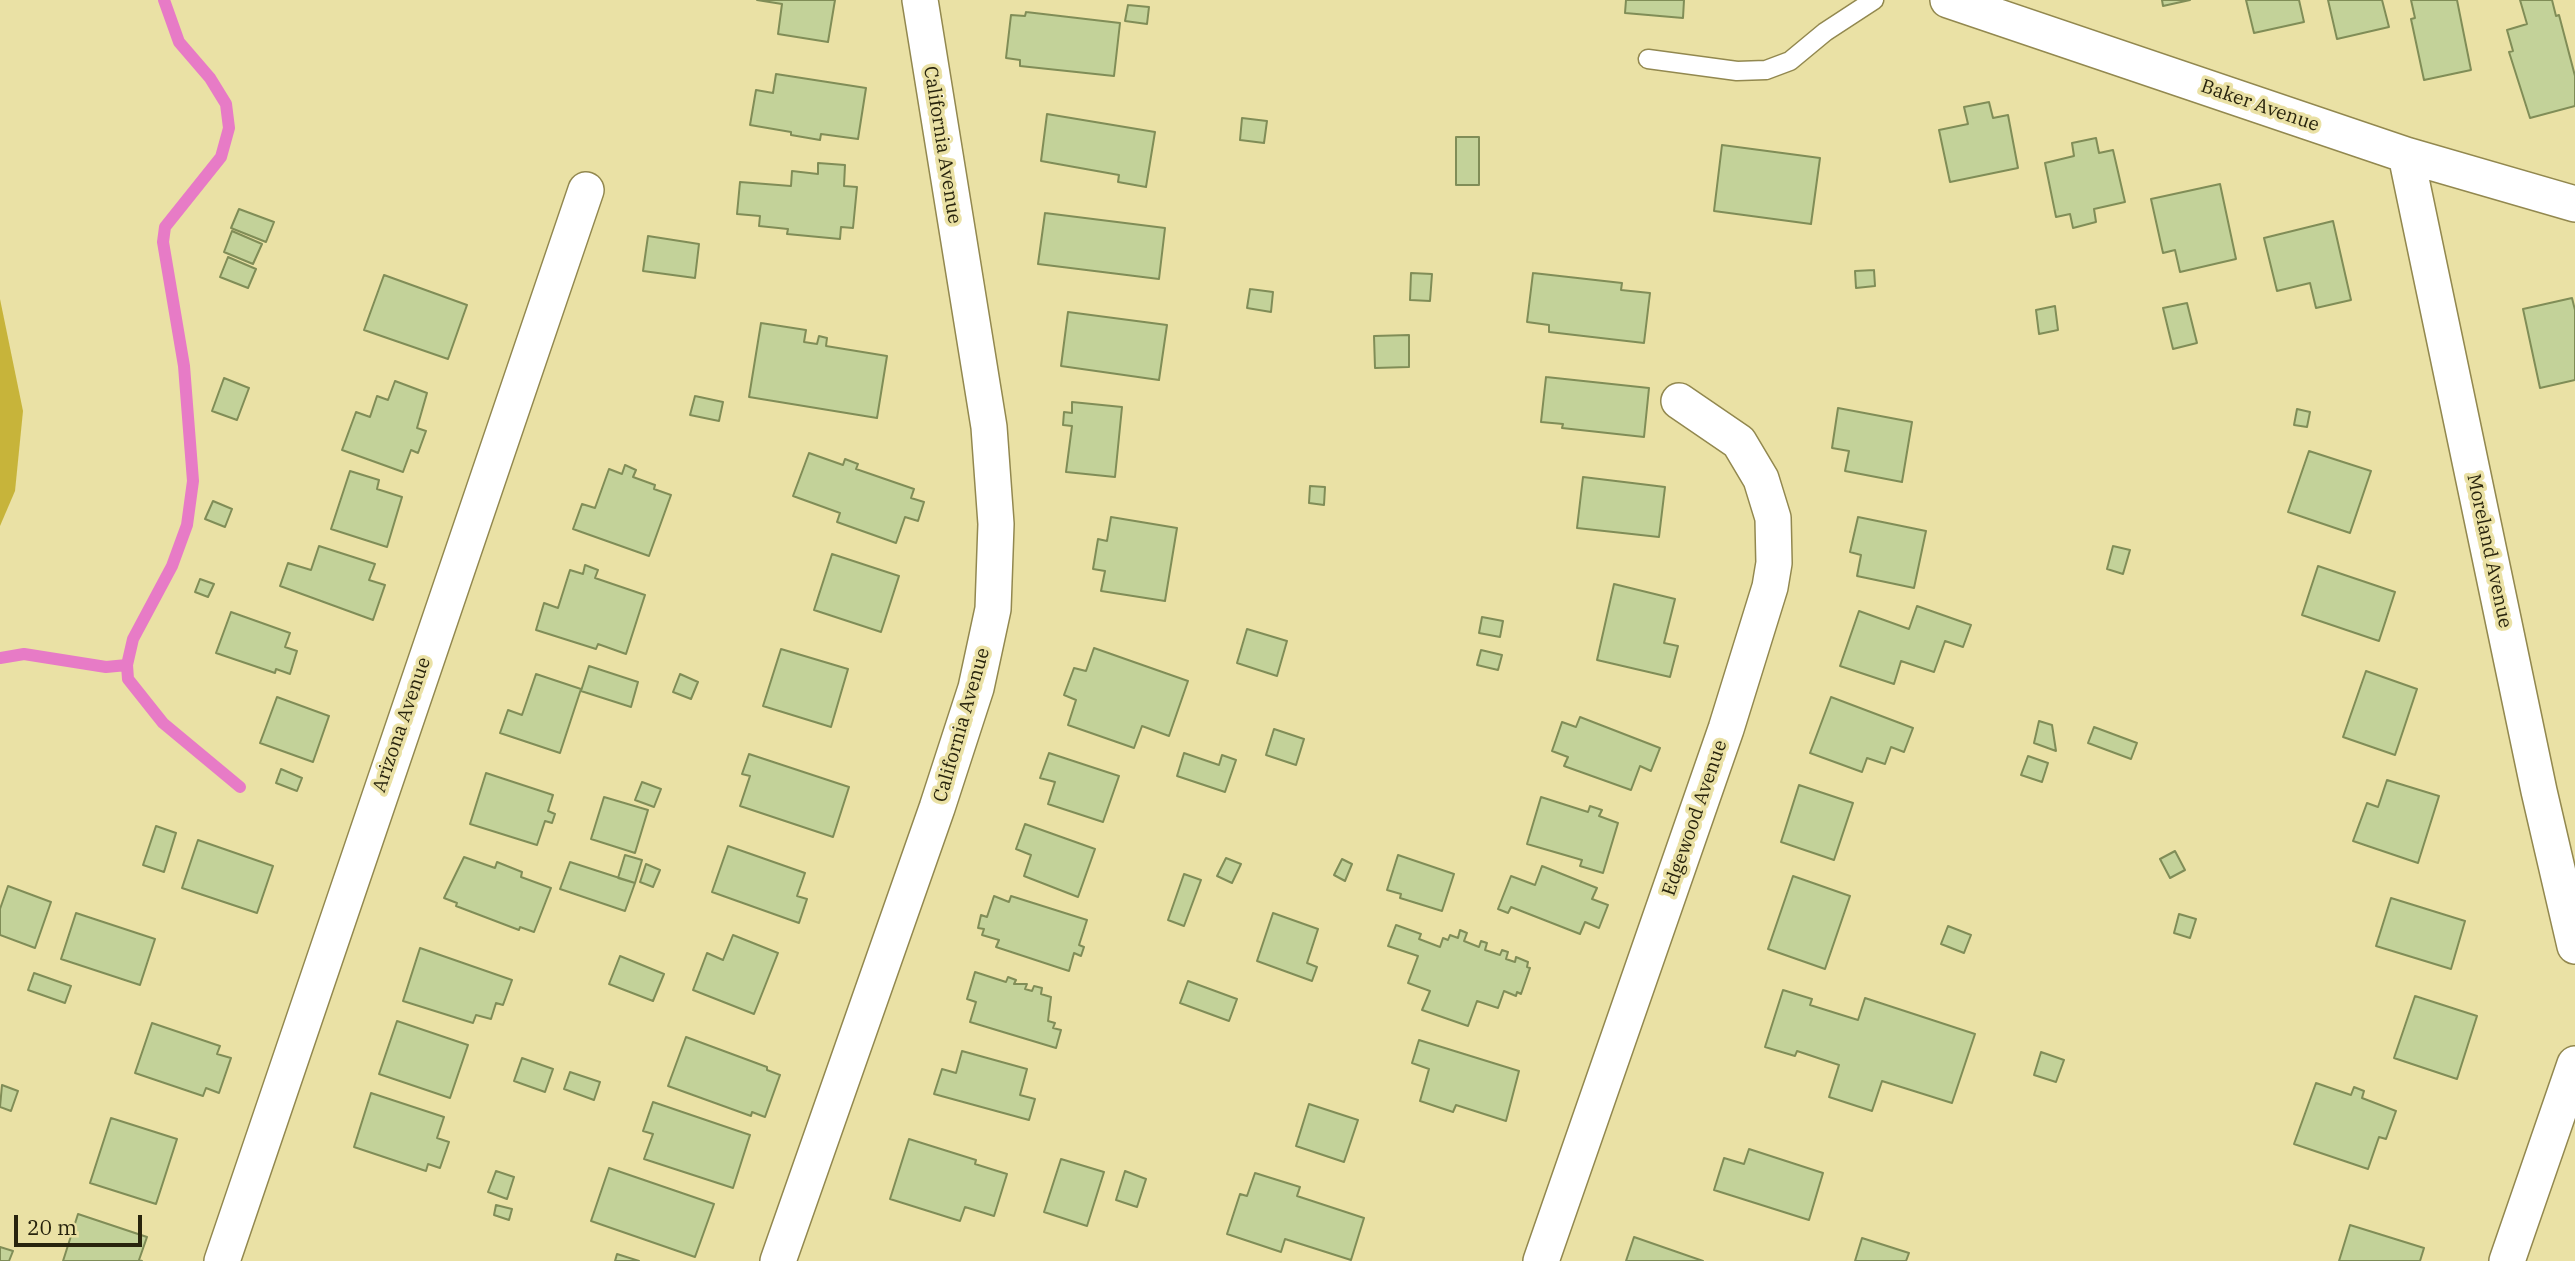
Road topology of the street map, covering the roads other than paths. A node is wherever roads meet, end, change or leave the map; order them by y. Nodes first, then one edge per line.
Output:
1 (920, 0) edge
2 (1874, 0) edge
3 (1948, 0) edge
4 (1648, 59) dead end
5 (2406, 155) junction
6 (586, 190) dead end
7 (2575, 204) edge
8 (1679, 401) dead end
9 (2575, 946) edge
10 (2575, 1064) edge
11 (222, 1261) edge
12 (778, 1261) edge
13 (1541, 1261) edge
14 (2507, 1261) edge

1 - 12 street, California Avenue
2 - 4 lane
3 - 5 street, Baker Avenue
5 - 7 street, Baker Avenue
5 - 9 street, Moreland Avenue
6 - 11 street, Arizona Avenue
8 - 13 street, Edgewood Avenue
10 - 14 street

